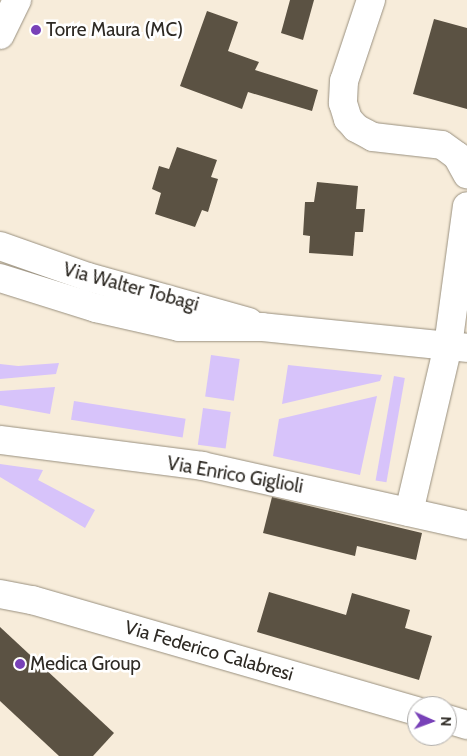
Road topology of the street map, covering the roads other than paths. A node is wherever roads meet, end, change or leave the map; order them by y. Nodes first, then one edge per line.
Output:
1 (17, 0) edge
2 (370, 0) edge
3 (0, 35) edge
4 (467, 174) edge
5 (467, 206) edge
6 (0, 246) edge
7 (0, 278) edge
8 (262, 326) junction
9 (457, 347) edge
10 (0, 440) edge
11 (409, 512) junction
12 (467, 525) edge
13 (0, 594) edge
14 (407, 708) edge

1 - 3 street
2 - 4 street
5 - 9 street
6 - 8 street, Via Walter Tobagi
7 - 8 street, Via Walter Tobagi
8 - 9 street, Via Walter Tobagi
9 - 11 street
10 - 11 street, Via Enrico Giglioli
11 - 12 street, Via Enrico Giglioli
13 - 14 street, Via Federico Calabresi

